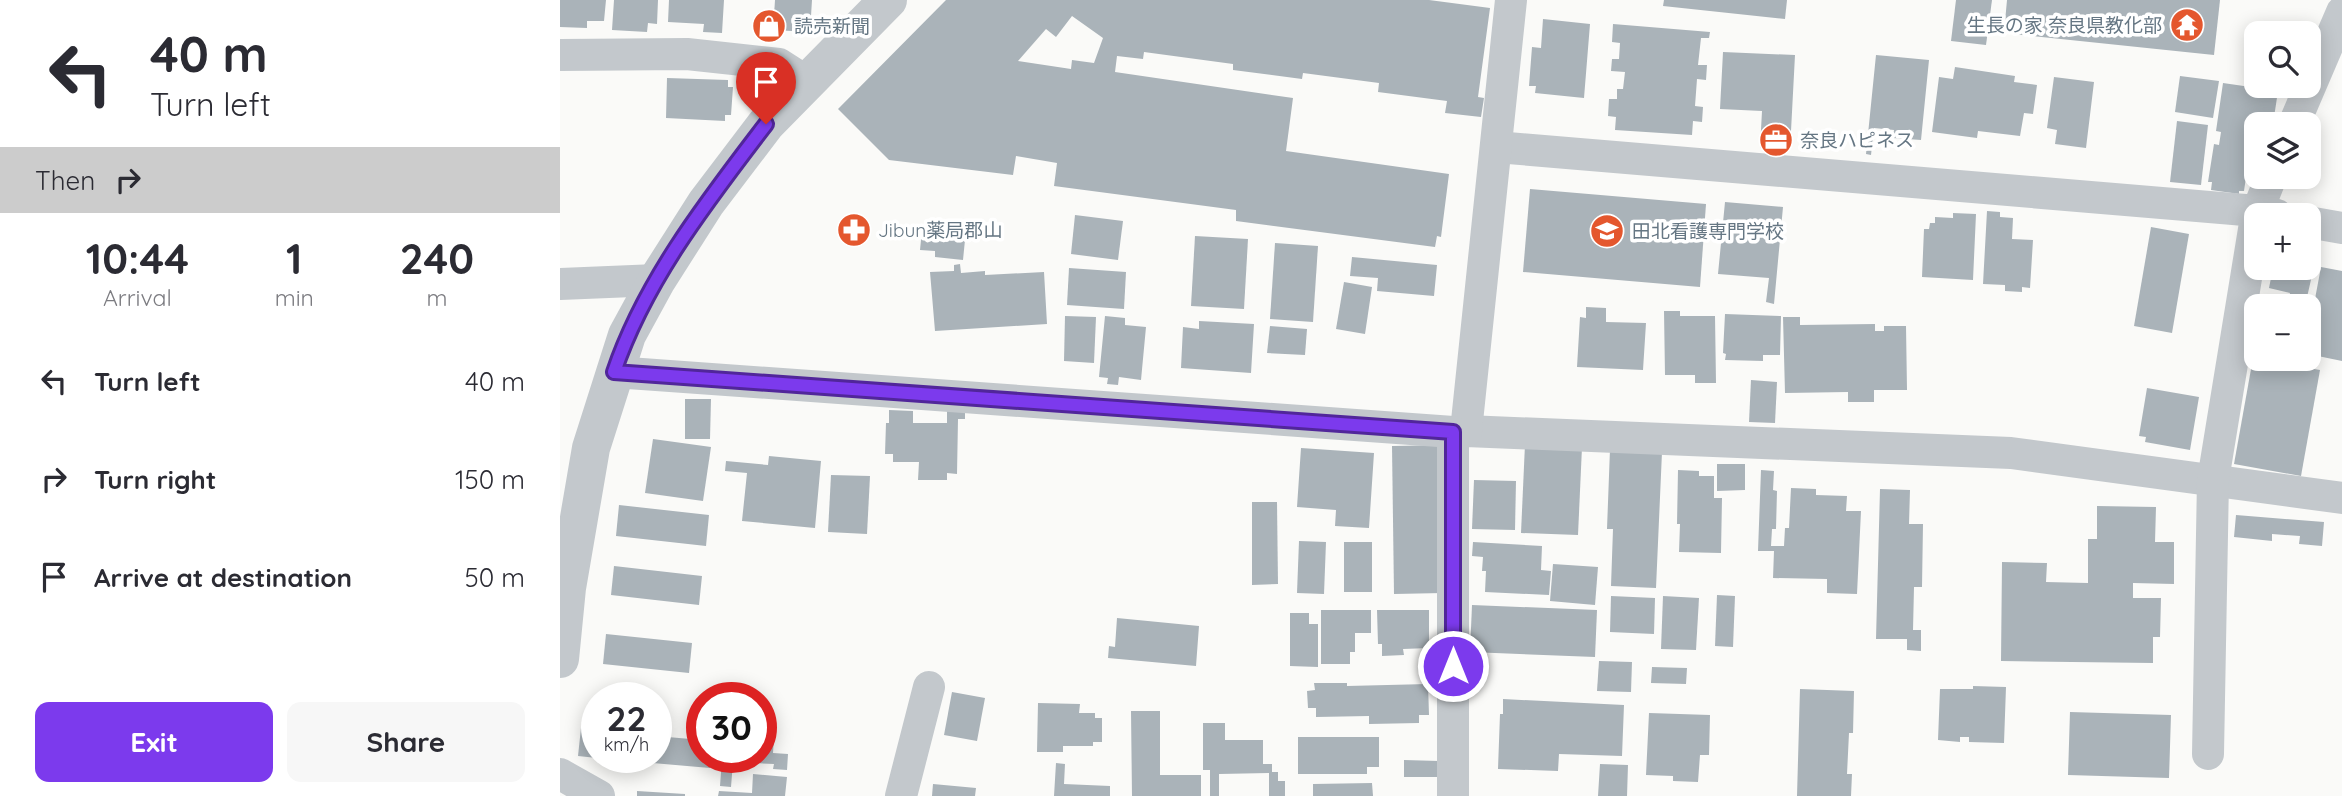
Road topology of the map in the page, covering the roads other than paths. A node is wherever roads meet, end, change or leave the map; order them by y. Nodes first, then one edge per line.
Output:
1 (888, 0) edge
2 (1511, 0) edge
3 (2342, 12) edge
4 (560, 55) edge
5 (807, 82) junction
6 (2299, 112) edge
7 (1496, 146) junction
8 (2244, 213) edge
9 (2321, 224) edge
10 (2342, 228) edge
11 (657, 280) junction
12 (2249, 280) edge
13 (560, 284) edge
14 (614, 372) junction
15 (1460, 431) junction
16 (2213, 480) junction
17 (2342, 498) edge
18 (560, 659) edge
19 (929, 687) dead end
20 (2208, 754) dead end
21 (560, 774) edge
22 (599, 796) edge
23 (901, 796) edge
24 (1453, 796) edge

1 - 5 street
2 - 7 street
3 - 6 street
4 - 5 street
5 - 11 street
7 - 8 street
7 - 15 street
9 - 10 street
11 - 13 street
11 - 14 street
12 - 16 street
14 - 15 street
14 - 18 street
15 - 16 street
15 - 24 street
16 - 17 street
16 - 20 street
19 - 23 street
21 - 22 street

